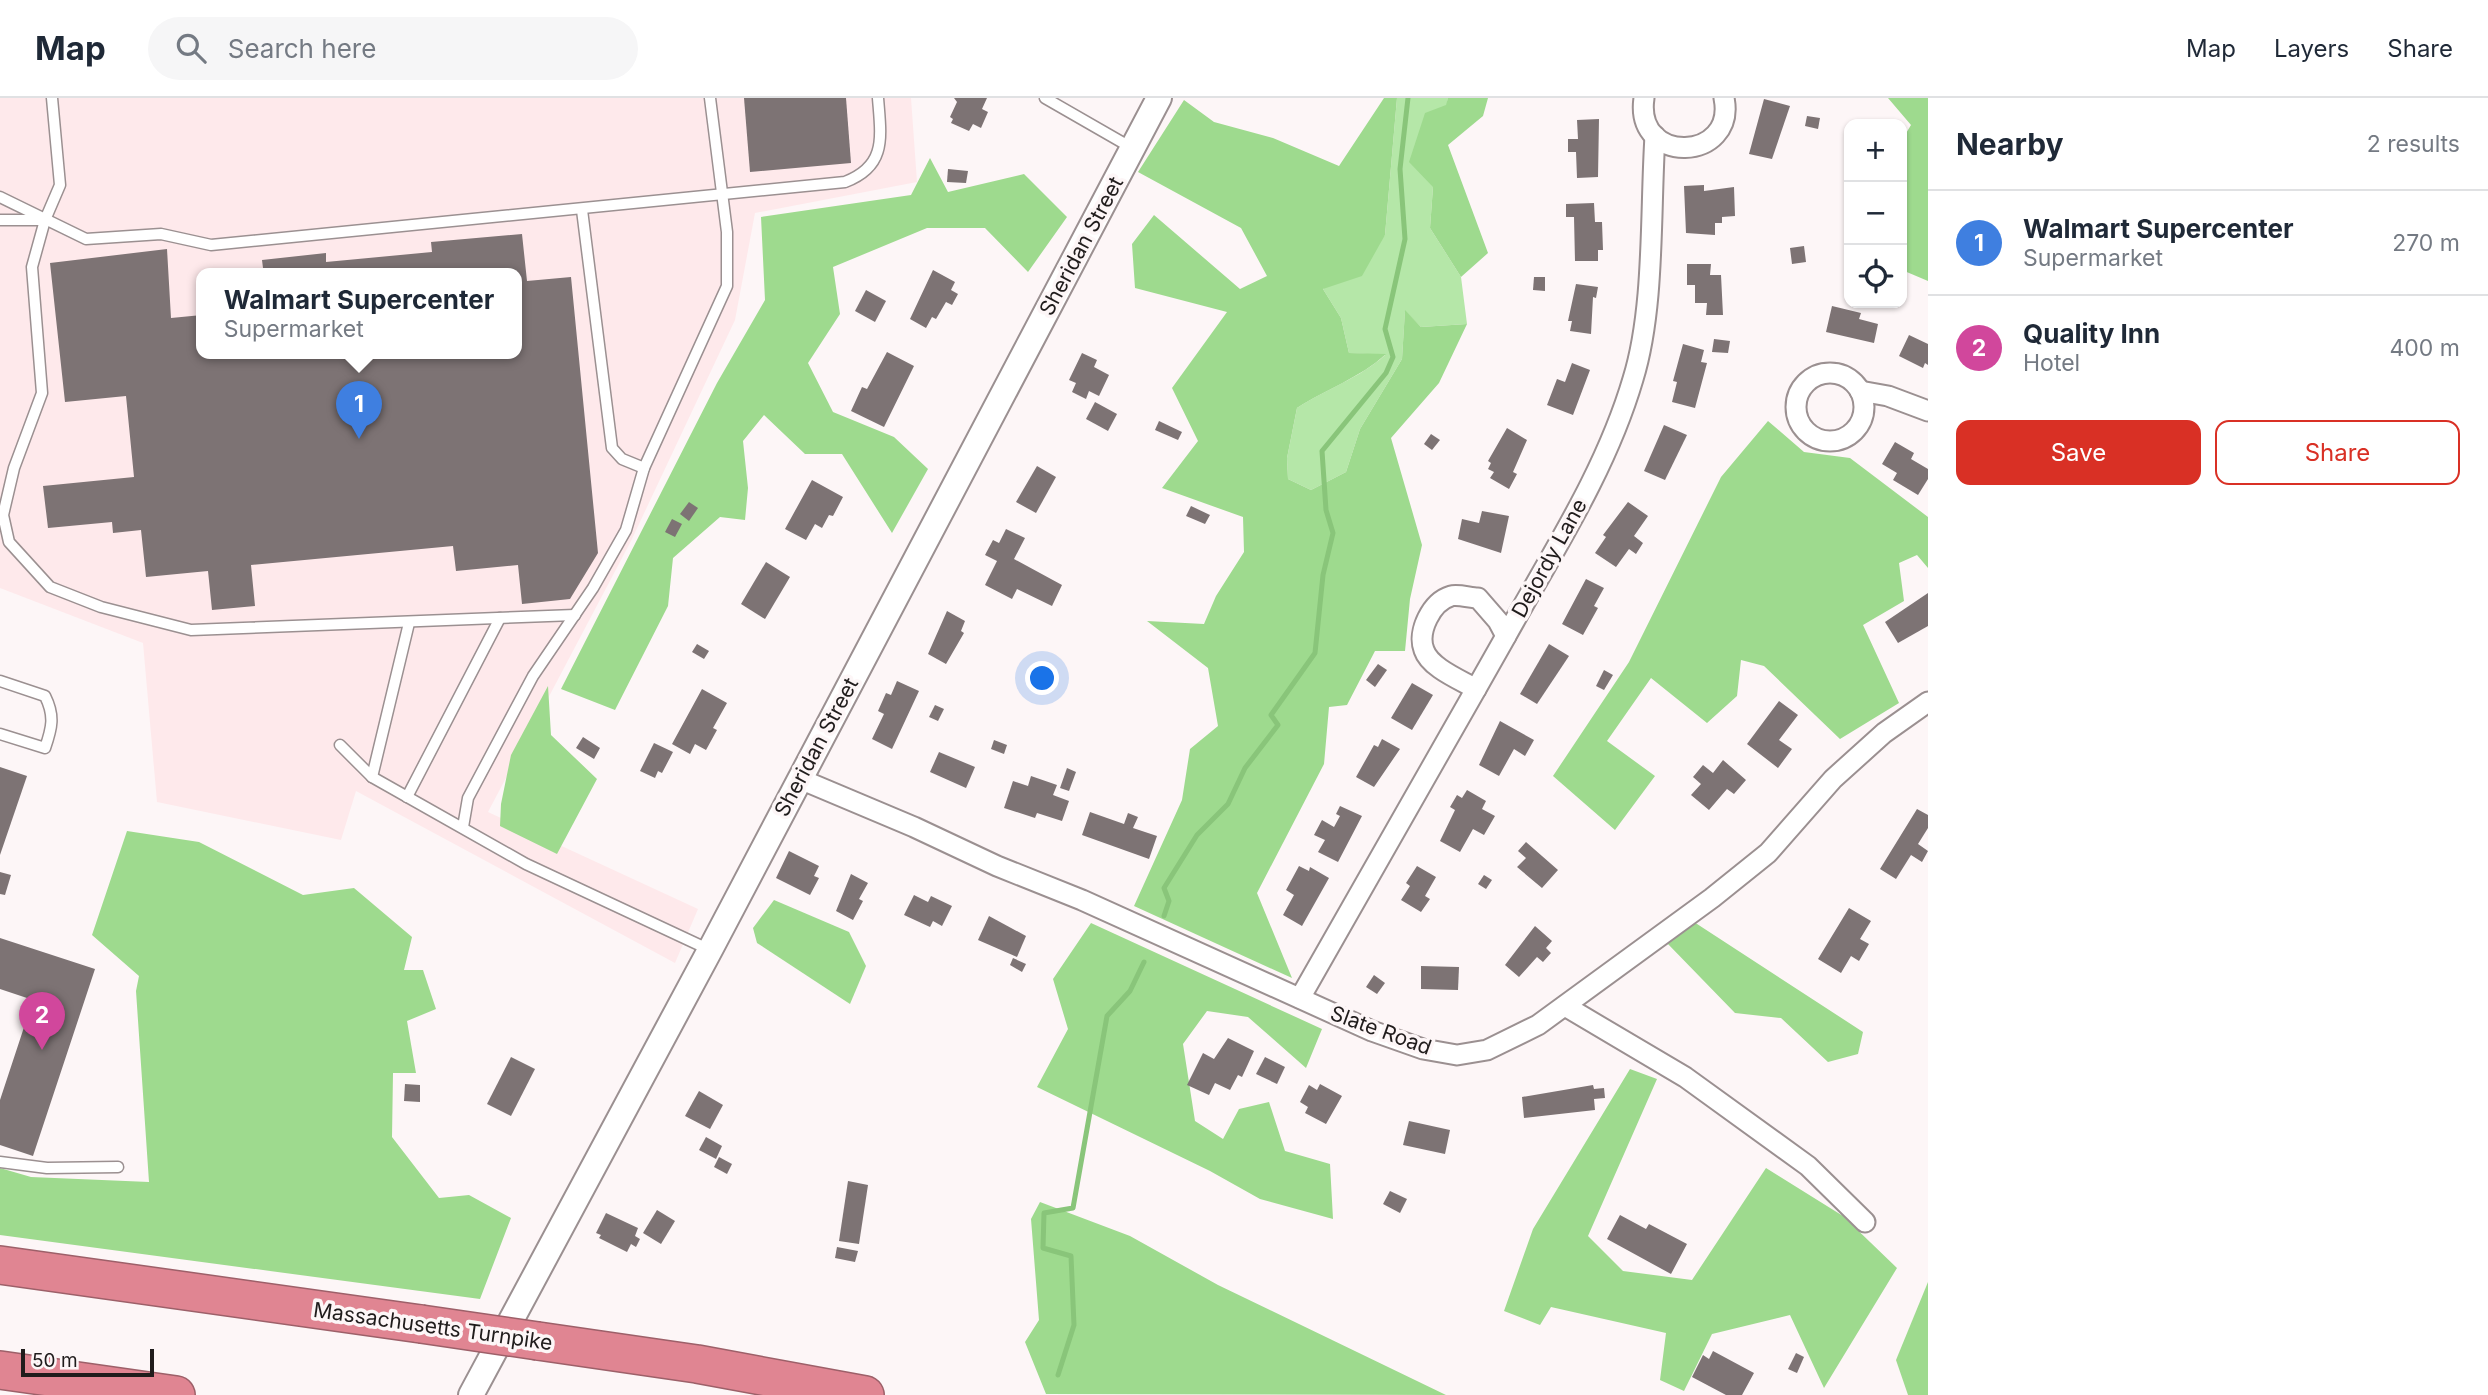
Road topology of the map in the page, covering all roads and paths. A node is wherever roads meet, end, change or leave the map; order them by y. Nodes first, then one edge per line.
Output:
1 (52, 98) edge
2 (710, 98) edge
3 (878, 98) edge
4 (1045, 98) edge
5 (1159, 98) edge
6 (1644, 98) edge
7 (1724, 98) edge
8 (1655, 136) junction
9 (1133, 148) junction
10 (722, 193) junction
11 (0, 197) edge
12 (582, 210) junction
13 (0, 220) edge
14 (45, 220) junction
15 (1860, 391) dead end
16 (1928, 411) edge
17 (644, 468) junction
18 (4, 541) edge
19 (575, 615) junction
20 (500, 618) junction
21 (408, 623) junction
22 (1506, 636) junction
23 (0, 681) edge
24 (1476, 689) junction
25 (1928, 702) edge
26 (0, 734) edge
27 (340, 745) dead end
28 (372, 777) junction
29 (800, 779) junction
30 (407, 797) junction
31 (463, 827) junction
32 (710, 950) junction
33 (1300, 998) junction
34 (1565, 1006) junction
35 (0, 1162) edge
36 (118, 1167) dead end
37 (1865, 1222) dead end
38 (0, 1265) edge
39 (0, 1370) edge
40 (176, 1395) edge
41 (471, 1395) edge
42 (865, 1395) edge

1 - 14 lane
2 - 10 lane
3 - 10 lane
4 - 9 lane
5 - 9 street, Sheridan Street
6 - 8 street, Dejordy Lane
7 - 8 street
8 - 22 street, Dejordy Lane
9 - 29 street, Sheridan Street
10 - 12 lane
10 - 17 lane
11 - 14 lane
12 - 14 lane
12 - 17 lane
13 - 14 lane
14 - 18 lane
15 - 16 street
17 - 19 lane
18 - 21 lane
19 - 20 lane
19 - 31 lane
20 - 21 lane
20 - 30 lane
21 - 28 lane
22 - 24 street
22 - 24 street, Dejordy Lane
23 - 26 lane
24 - 33 street
25 - 34 street, Slate Road
27 - 28 lane
28 - 30 lane
29 - 32 street, Sheridan Street
29 - 33 street, Slate Road
30 - 31 lane
31 - 32 lane
32 - 41 street, Sheridan Street
33 - 34 street, Slate Road
34 - 37 street
35 - 36 lane
38 - 42 highway, Massachusetts Turnpike, bridge
39 - 40 highway

